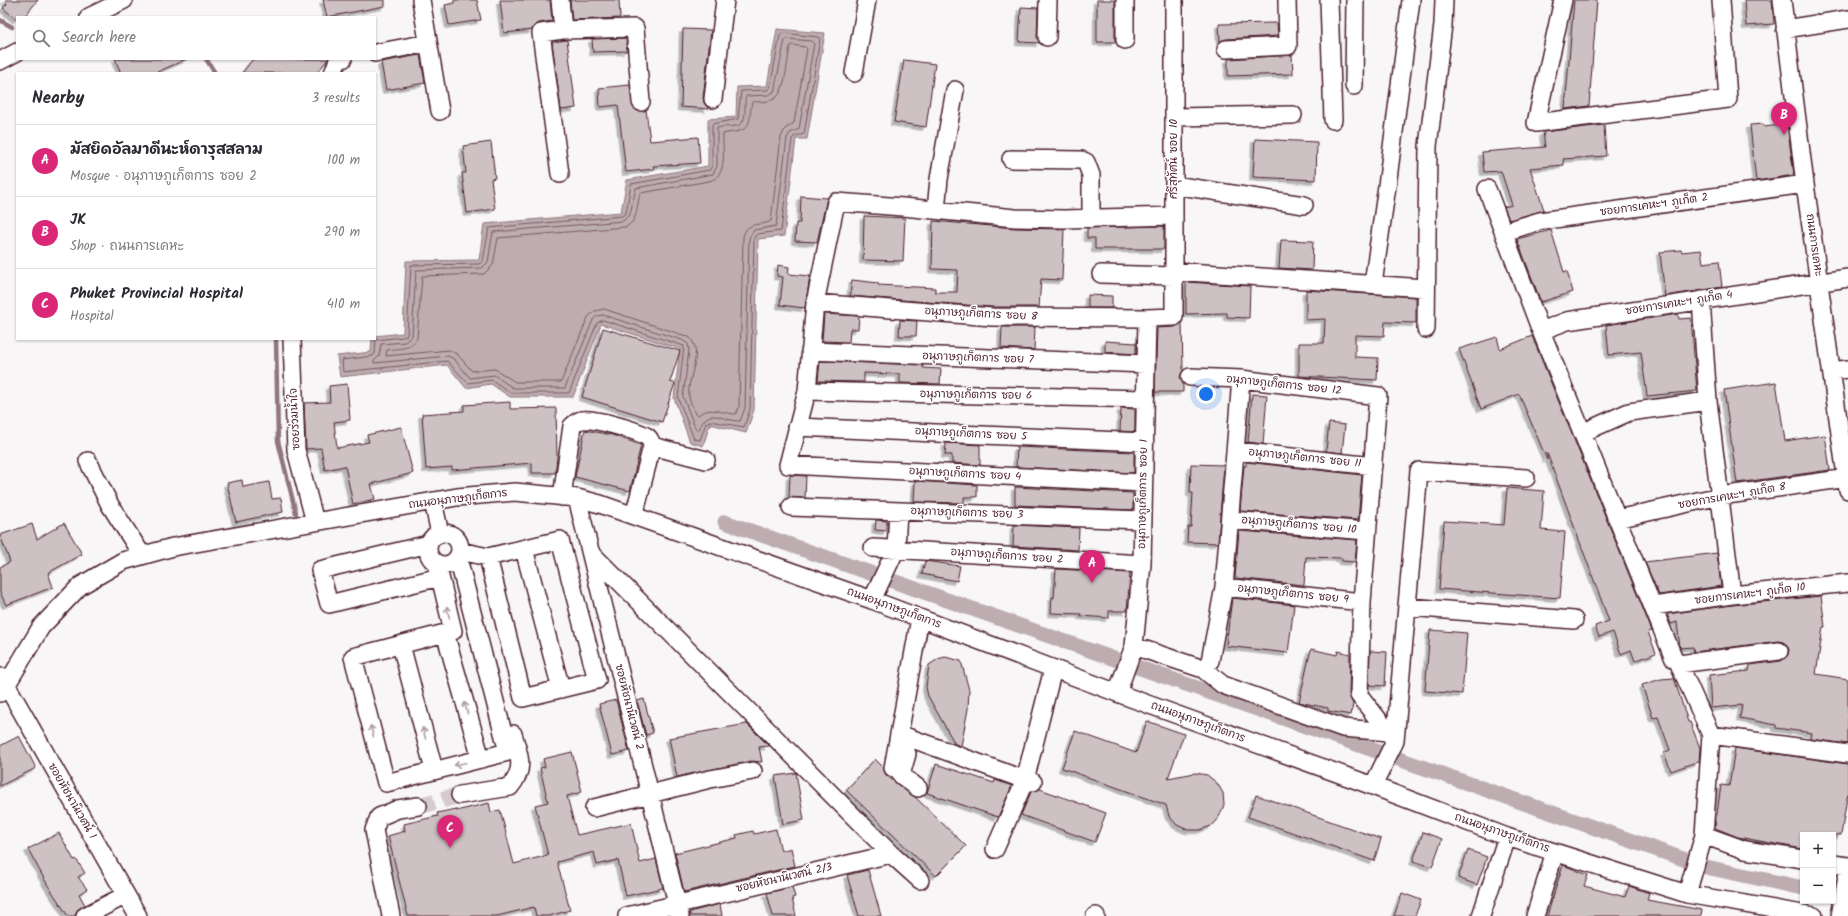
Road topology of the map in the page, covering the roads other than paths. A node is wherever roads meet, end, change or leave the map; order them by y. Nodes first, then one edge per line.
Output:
1 (124, 0) edge
2 (421, 0) edge
3 (560, 0) edge
4 (725, 0) edge
5 (867, 0) edge
6 (1048, 0) edge
7 (1125, 0) edge
8 (1174, 0) edge
9 (1287, 0) edge
10 (1329, 0) edge
11 (1355, 0) edge
12 (1411, 0) edge
13 (1444, 0) edge
14 (1563, 0) edge
15 (1721, 0) edge
16 (1782, 0) edge
17 (91, 16) edge
18 (1848, 18) edge
19 (1785, 29) junction
20 (563, 30) junction
21 (1047, 37) dead end
22 (1125, 40) dead end
23 (428, 43) junction
24 (1226, 49) dead end
25 (16, 53) edge
26 (376, 53) edge
27 (338, 60) edge
28 (0, 61) edge
29 (333, 72) edge
30 (854, 73) dead end
31 (1354, 86) dead end
32 (955, 90) dead end
33 (714, 99) dead end
34 (642, 102) dead end
35 (440, 111) dead end
36 (1293, 115) dead end
37 (1174, 117) junction
38 (1333, 120) dead end
39 (1011, 159) dead end
40 (560, 174) dead end
41 (1805, 184) junction
42 (1174, 185) junction
43 (1487, 189) dead end
44 (1304, 205) dead end
45 (936, 210) junction
46 (1174, 216) junction
47 (1091, 218) junction
48 (1504, 232) junction
49 (1174, 273) junction
50 (1101, 274) dead end
51 (1848, 278) edge
52 (1819, 283) junction
53 (1373, 284) junction
54 (1425, 288) junction
55 (1701, 300) junction
56 (815, 303) junction
57 (1147, 318) junction
58 (1426, 329) dead end
59 (1541, 331) junction
60 (292, 340) edge
61 (810, 351) junction
62 (1146, 364) junction
63 (1848, 369) edge
64 (1831, 371) junction
65 (1190, 377) dead end
66 (1241, 379) junction
67 (807, 391) junction
68 (1145, 399) junction
69 (1708, 400) junction
70 (797, 427) junction
71 (1582, 433) junction
72 (1144, 442) junction
73 (652, 446) junction
74 (1237, 451) junction
75 (706, 460) dead end
76 (88, 462) dead end
77 (1373, 466) junction
78 (1526, 478) dead end
79 (1143, 482) junction
80 (1848, 482) edge
81 (1720, 496) junction
82 (569, 498) junction
83 (433, 501) junction
84 (791, 507) dead end
85 (898, 511) junction
86 (634, 516) junction
87 (1618, 519) junction
88 (1142, 520) junction
89 (1231, 520) junction
90 (316, 522) junction
91 (1367, 531) junction
92 (435, 539) junction
93 (524, 548) junction
94 (873, 548) dead end
95 (896, 549) junction
96 (592, 554) junction
97 (142, 555) junction
98 (459, 555) junction
99 (488, 557) junction
100 (1142, 564) junction
101 (439, 570) junction
102 (1848, 583) edge
103 (1224, 587) junction
104 (1732, 595) junction
105 (872, 600) junction
106 (1362, 602) junction
107 (1652, 606) junction
108 (1408, 607) junction
109 (471, 611) junction
110 (920, 618) junction
111 (1574, 620) dead end
112 (445, 633) junction
113 (401, 645) junction
114 (1134, 646) junction
115 (1779, 651) dead end
116 (1674, 659) dead end
117 (1053, 669) junction
118 (1203, 669) junction
119 (2, 684) edge
120 (561, 689) junction
121 (1117, 693) junction
122 (1711, 735) junction
123 (1392, 736) junction
124 (905, 737) junction
125 (1848, 754) edge
126 (480, 759) junction
127 (893, 768) dead end
128 (434, 770) junction
129 (753, 771) dead end
130 (1029, 781) junction
131 (1373, 786) junction
132 (918, 788) dead end
133 (651, 794) junction
134 (460, 795) tunnel mouth
135 (418, 806) tunnel mouth
136 (594, 808) dead end
137 (1704, 835) junction
138 (1507, 837) junction
139 (995, 849) dead end
140 (1555, 852) junction
141 (891, 854) junction
142 (1800, 859) edge
143 (1836, 866) edge
144 (1847, 873) edge
145 (920, 880) dead end
146 (1687, 894) junction
147 (126, 895) junction
148 (679, 910) edge
149 (85, 916) edge
150 (138, 916) edge
151 (391, 916) edge
152 (627, 916) edge
153 (1481, 916) edge
154 (1536, 916) edge
155 (1814, 916) edge
156 (1840, 916) edge

1 - 17 street
2 - 23 street
3 - 20 street
4 - 33 street
5 - 30 street
6 - 21 street
7 - 22 street
8 - 37 street, ศรีสุทัศน์ ซอย 10
9 - 24 street
10 - 38 street
11 - 31 street
12 - 53 street
13 - 54 street
14 - 15 street
16 - 19 street, ถนนการเคหะ
18 - 19 street
19 - 41 street, ถนนการเคหะ
20 - 34 street
20 - 40 street
23 - 26 street
23 - 35 street
25 - 28 street
27 - 29 street
32 - 45 street
36 - 37 street
37 - 42 street, ศรีสุทัศน์ ซอย 10
39 - 47 street
41 - 48 street, ซอยการเคหะฯ ภูเก็ต 2
41 - 52 street, ถนนการเคหะ
42 - 44 street
42 - 46 street, ศรีสุทัศน์ ซอย 10
43 - 48 street
45 - 47 street
45 - 56 street
46 - 47 street
46 - 49 street, ศรีสุทัศน์ ซอย 10
48 - 59 street
49 - 50 street
49 - 53 street
49 - 57 street, ศรีสุทัศน์ ซอย 10
51 - 52 street, ซอยการเคหะฯ ภูเก็ต 4
52 - 55 street, ซอยการเคหะฯ ภูเก็ต 4
52 - 64 street, ถนนการเคหะ
53 - 54 street
54 - 58 street
55 - 59 street, ซอยการเคหะฯ ภูเก็ต 4
55 - 69 street
56 - 57 street, อนุภาษภูเก็ตการ ซอย 8
56 - 61 street
57 - 62 street, อนุภาษภูเก็ตการ ซอย 1
59 - 71 street
60 - 90 street, ซอยร่วมน้ำใจ
61 - 62 street, อนุภาษภูเก็ตการ ซอย 7
61 - 67 street
62 - 68 street, อนุภาษภูเก็ตการ ซอย 1
63 - 64 street
64 - 80 street, ถนนการเคหะ
65 - 66 street, อนุภาษภูเก็ตการ ซอย 12
66 - 74 street
66 - 77 street, อนุภาษภูเก็ตการ ซอย 12
67 - 68 street, อนุภาษภูเก็ตการ ซอย 6
67 - 70 street
68 - 72 street, อนุภาษภูเก็ตการ ซอย 1
69 - 71 street
69 - 81 street
70 - 72 street, อนุภาษภูเก็ตการ ซอย 5
70 - 79 street, อนุภาษภูเก็ตการ ซอย 4
71 - 87 street
72 - 79 street, อนุภาษภูเก็ตการ ซอย 1
73 - 75 street
73 - 82 street
73 - 86 street
74 - 77 street, อนุภาษภูเก็ตการ ซอย 11
74 - 89 street
76 - 97 street
77 - 91 street
78 - 108 street
79 - 88 street, อนุภาษภูเก็ตการ ซอย 1
80 - 81 street, ซอยการเคหะฯ ภูเก็ต 8
81 - 87 street, ซอยการเคหะฯ ภูเก็ต 8
81 - 104 street
82 - 83 street, ถนนอนุภาษภูเก็ตการ
82 - 86 street, ถนนอนุภาษภูเก็ตการ
82 - 96 street, ซอยหัชนานิเวศน์ 2
83 - 90 street, ถนนอนุภาษภูเก็ตการ
83 - 92 street
84 - 85 street, อนุภาษภูเก็ตการ ซอย 3
85 - 88 street, อนุภาษภูเก็ตการ ซอย 3
85 - 95 street
86 - 105 street, ถนนอนุภาษภูเก็ตการ
87 - 107 street
88 - 100 street, อนุภาษภูเก็ตการ ซอย 1
89 - 91 street, อนุภาษภูเก็ตการ ซอย 10
89 - 103 street
90 - 97 street, ถนนอนุภาษภูเก็ตการ
91 - 106 street
92 - 98 street
92 - 101 street
92 - 101 street
93 - 99 street
93 - 120 street
93 - 120 street
94 - 95 street, อนุภาษภูเก็ตการ ซอย 2
95 - 100 street, อนุภาษภูเก็ตการ ซอย 2
95 - 105 street
96 - 133 street, ซอยหัชนานิเวศน์ 2
96 - 141 street
97 - 119 street, ถนนอนุภาษภูเก็ตการ
98 - 99 street
98 - 101 street
98 - 109 street
99 - 120 street
100 - 114 street, อนุภาษภูเก็ตการ ซอย 1
112 -> 101 street
102 - 104 street, ซอยการเคหะฯ ภูเก็ต 10
103 - 106 street, อนุภาษภูเก็ตการ ซอย 9
103 - 118 street
104 - 107 street, ซอยการเคหะฯ ภูเก็ต 10
105 - 110 street, ถนนอนุภาษภูเก็ตการ
106 - 123 street
107 - 116 street
108 - 111 street
108 - 123 street
109 - 126 street
109 - 134 street
110 - 117 street, ถนนอนุภาษภูเก็ตการ
110 - 124 street
112 - 113 street
126 -> 112 street
128 -> 113 street
128 -> 113 street
114 - 118 street
114 - 121 street, อนุภาษภูเก็ตการ ซอย 1
115 - 122 street
117 - 121 street, ถนนอนุภาษภูเก็ตการ
117 - 130 street
118 - 123 street
119 - 147 street, ซอยหัชนานิเวศน์ 1
121 - 131 street, ถนนอนุภาษภูเก็ตการ
122 - 125 street
122 - 137 street
123 - 131 street
124 - 127 street
124 - 130 street
124 - 132 street
126 -> 128 street
129 - 133 street
130 - 139 street
131 - 138 street, ถนนอนุภาษภูเก็ตการ
133 - 136 street
133 - 148 street, ซอยหัชนานิเวศน์ 2
135 - 151 street
137 - 142 street
137 - 146 street
138 - 140 street, ถนนอนุภาษภูเก็ตการ
138 - 153 street
140 - 146 street, ถนนอนุภาษภูเก็ตการ
140 - 154 street
141 - 145 street
141 - 148 street, ซอยหัชนานิเวศน์ 2/3
143 - 144 street
144 - 156 street
146 - 155 street, ถนนอนุภาษภูเก็ตการ
147 - 149 street
147 - 150 street, ซอยหัชนานิเวศน์ 1
148 - 152 street, ซอยหัชนานิเวศน์ 2/3

